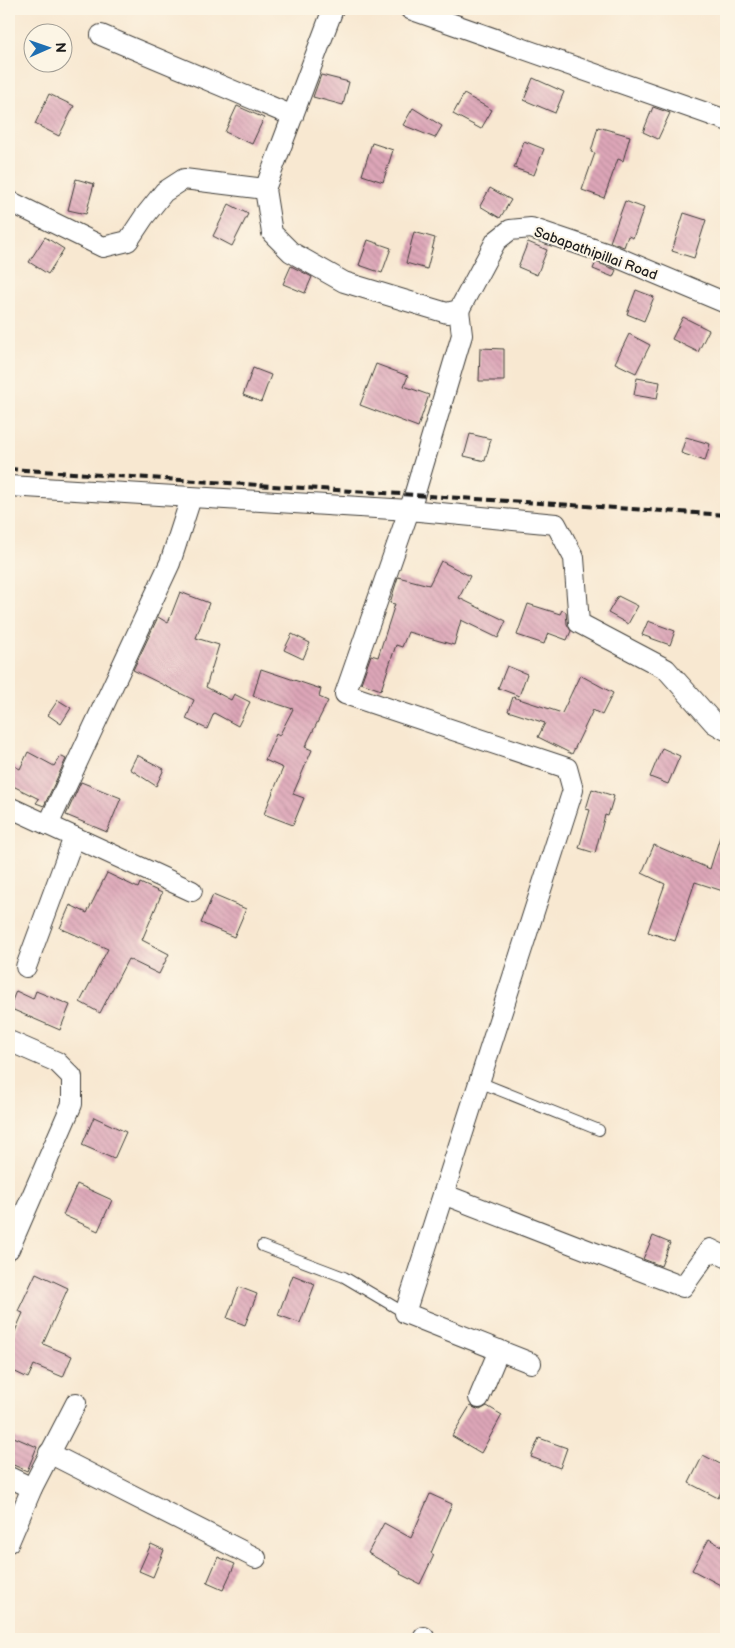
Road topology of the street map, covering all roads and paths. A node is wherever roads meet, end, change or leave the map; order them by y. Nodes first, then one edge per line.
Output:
1 (333, 9) edge
2 (410, 9) edge
3 (101, 35) dead end
4 (293, 116) junction
5 (726, 120) edge
6 (266, 189) junction
7 (9, 201) edge
8 (726, 303) edge
9 (459, 310) junction
10 (9, 486) edge
11 (191, 498) junction
12 (409, 510) junction
13 (726, 730) edge
14 (9, 807) edge
15 (48, 825) junction
16 (74, 837) junction
17 (192, 891) dead end
18 (26, 967) dead end
19 (9, 1041) edge
20 (479, 1082) junction
21 (599, 1130) dead end
22 (443, 1194) junction
23 (262, 1246) dead end
24 (9, 1249) edge
25 (726, 1257) edge
26 (405, 1313) junction
27 (499, 1350) junction
28 (532, 1363) dead end
29 (479, 1398) dead end
30 (76, 1403) dead end
31 (48, 1453) junction
32 (9, 1477) edge
33 (32, 1488) junction
34 (9, 1542) edge
35 (256, 1558) dead end

1 - 4 street
2 - 5 street
3 - 4 street
4 - 6 street
6 - 7 street
6 - 9 street
8 - 9 street, Sabapathipillai Road
9 - 12 street
10 - 11 street
11 - 12 street
11 - 15 street
12 - 13 street
12 - 20 street
14 - 15 street
15 - 16 street
16 - 17 street
16 - 18 street
19 - 24 street
20 - 21 lane
20 - 22 street
22 - 25 street
22 - 26 street
23 - 26 lane
26 - 27 street
27 - 28 street
27 - 29 street
30 - 31 street
31 - 33 street
31 - 35 street
32 - 33 street
33 - 34 street

